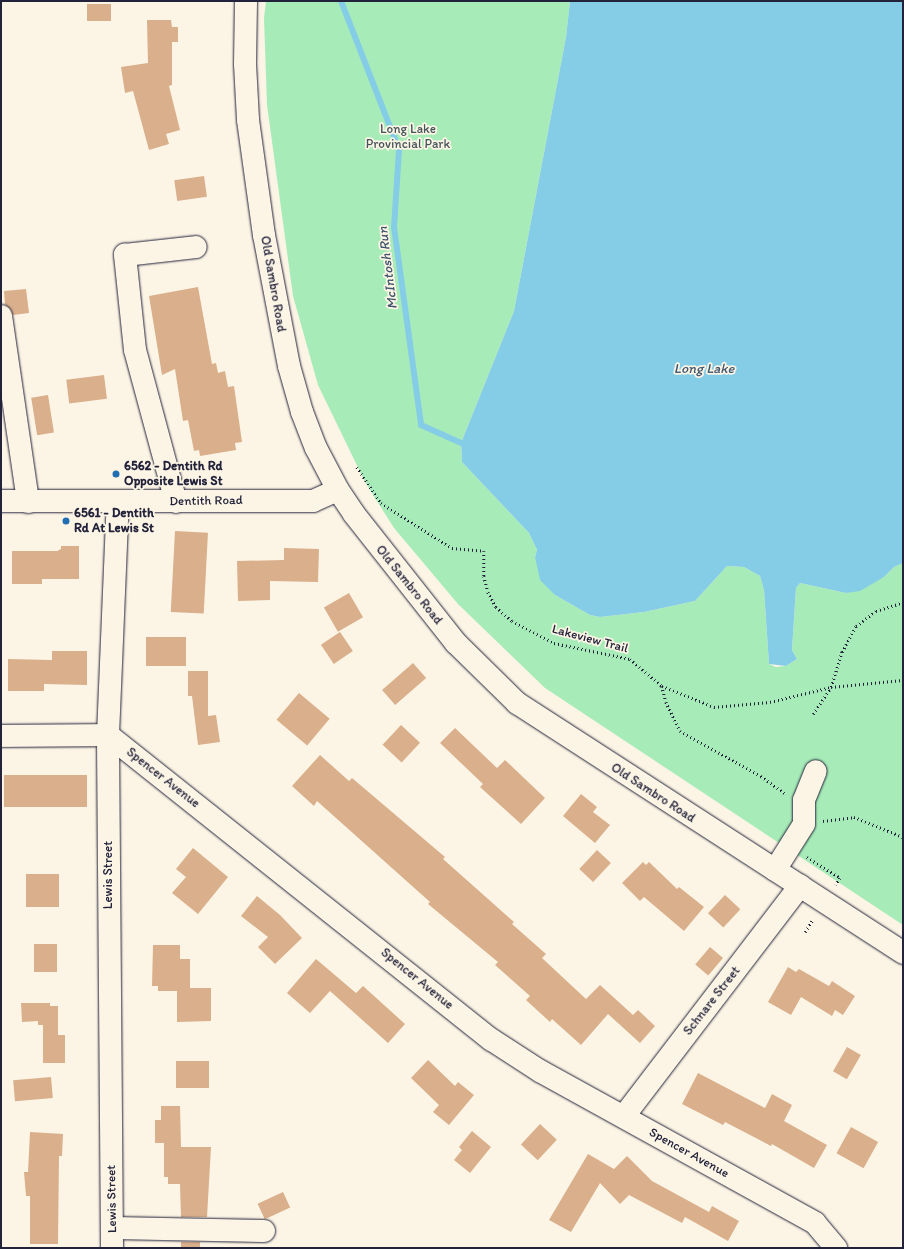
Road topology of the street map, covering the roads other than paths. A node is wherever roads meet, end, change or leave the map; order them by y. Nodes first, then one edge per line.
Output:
1 (246, 1) edge
2 (196, 247) dead end
3 (1, 316) edge
4 (338, 490) junction
5 (1, 501) edge
6 (28, 502) junction
7 (118, 502) junction
8 (176, 502) junction
9 (108, 735) junction
10 (1, 736) edge
11 (816, 771) dead end
12 (775, 870) junction
13 (800, 886) junction
14 (903, 953) edge
15 (624, 1116) junction
16 (264, 1231) dead end
17 (112, 1238) edge
18 (836, 1248) edge

1 - 4 street, Old Sambro Road
2 - 8 street
3 - 6 street
4 - 8 street, Dentith Road
4 - 12 street, Old Sambro Road
5 - 6 street, Dentith Road
6 - 7 street, Dentith Road
7 - 8 street, Dentith Road
7 - 9 street, Lewis Street
9 - 10 street
9 - 15 street, Spencer Avenue
9 - 17 street, Lewis Street
11 - 12 street
12 - 13 street, Old Sambro Road
13 - 14 street, Old Sambro Road
13 - 15 street, Schnare Street
15 - 18 street, Spencer Avenue
16 - 17 street

